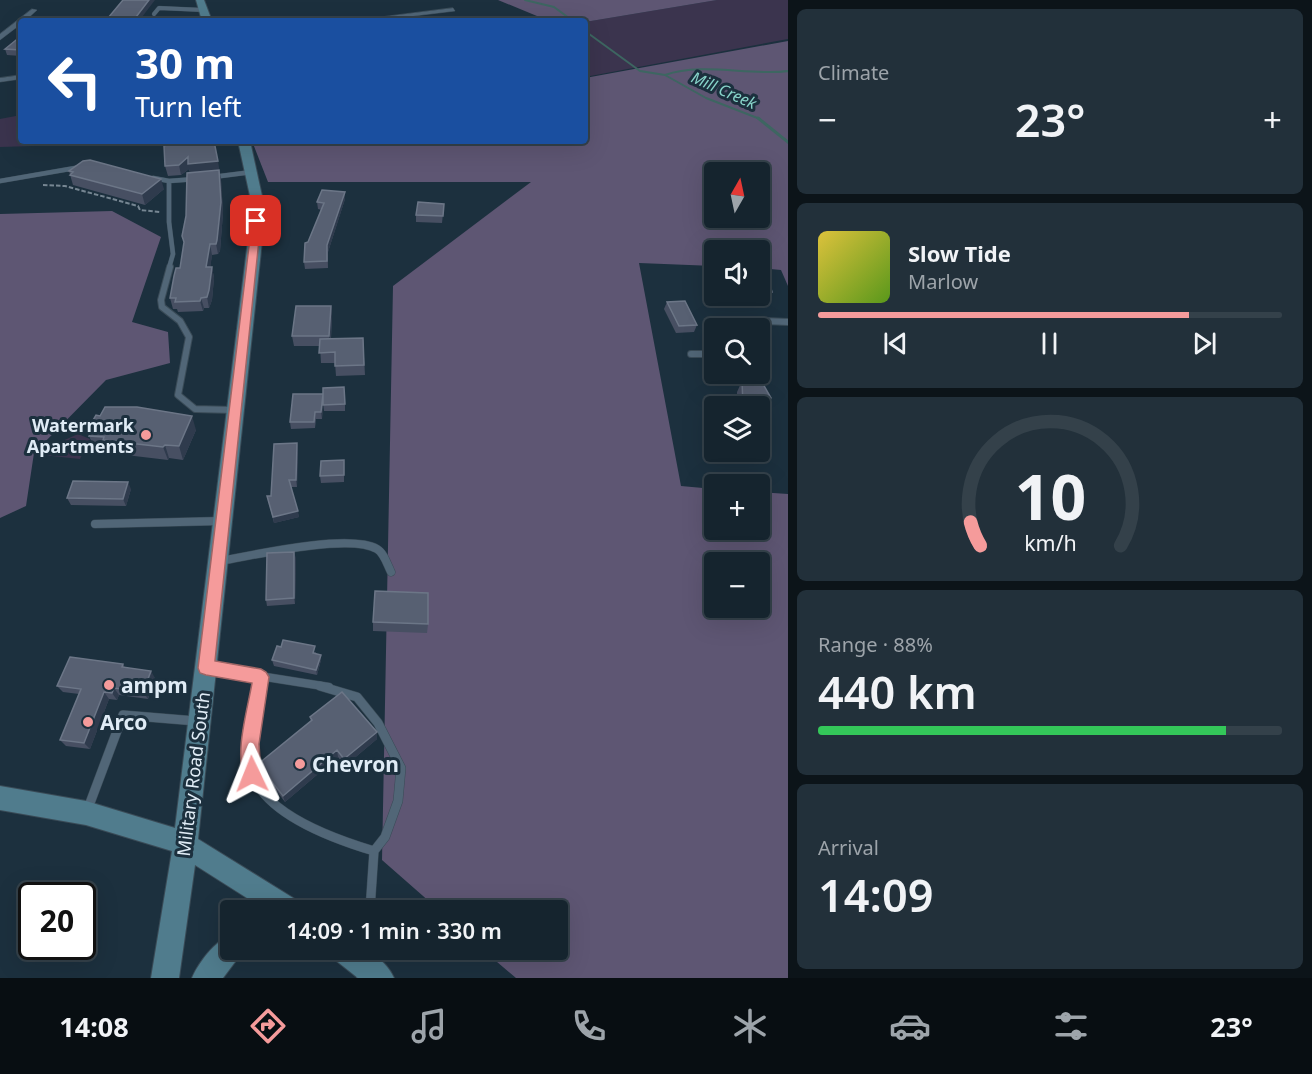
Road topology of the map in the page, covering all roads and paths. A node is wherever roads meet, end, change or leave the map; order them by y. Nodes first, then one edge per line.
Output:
1 (200, 0) edge
2 (34, 10) dead end
3 (203, 10) junction
4 (453, 10) dead end
5 (154, 14) dead end
6 (24, 18) edge
7 (206, 18) edge
8 (380, 18) edge
9 (18, 23) edge
10 (0, 38) edge
11 (18, 77) edge
12 (0, 80) edge
13 (245, 144) edge
14 (93, 165) edge
15 (252, 172) junction
16 (146, 176) edge
17 (208, 178) edge
18 (199, 179) edge
19 (0, 180) edge
20 (169, 182) junction
21 (39, 185) dead end
22 (169, 212) junction
23 (770, 321) edge
24 (788, 322) edge
25 (691, 354) dead end
26 (704, 354) edge
27 (236, 410) junction
28 (223, 521) junction
29 (95, 524) dead end
30 (218, 561) junction
31 (391, 572) dead end
32 (206, 668) junction
33 (261, 677) junction
34 (200, 722) junction
35 (0, 798) edge
36 (86, 813) junction
37 (185, 846) junction
38 (374, 851) junction
39 (274, 900) edge
40 (371, 900) edge
41 (221, 960) edge
42 (165, 978) edge
43 (206, 978) edge

1 - 3 main road
2 - 6 street
3 - 5 lane
3 - 7 main road
4 - 8 street
9 - 10 street
11 - 12 street
13 - 15 main road, Military Road South
14 - 19 lane
15 - 17 lane
15 - 27 main road, Military Road South
16 - 20 lane
18 - 20 lane
20 - 22 lane
21 - 22 path
22 - 27 lane
23 - 24 lane
25 - 26 lane
27 - 28 main road, Military Road South
28 - 29 lane
28 - 30 main road, Military Road South
30 - 31 lane
30 - 32 main road, Military Road South
32 - 33 lane
32 - 34 main road, Military Road South
33 - 38 lane
33 - 38 lane
34 - 36 lane
34 - 37 main road, Military Road South
35 - 36 main road
36 - 37 main road
37 - 39 main road
37 - 42 main road, Military Road South
38 - 40 lane
41 - 43 main road

